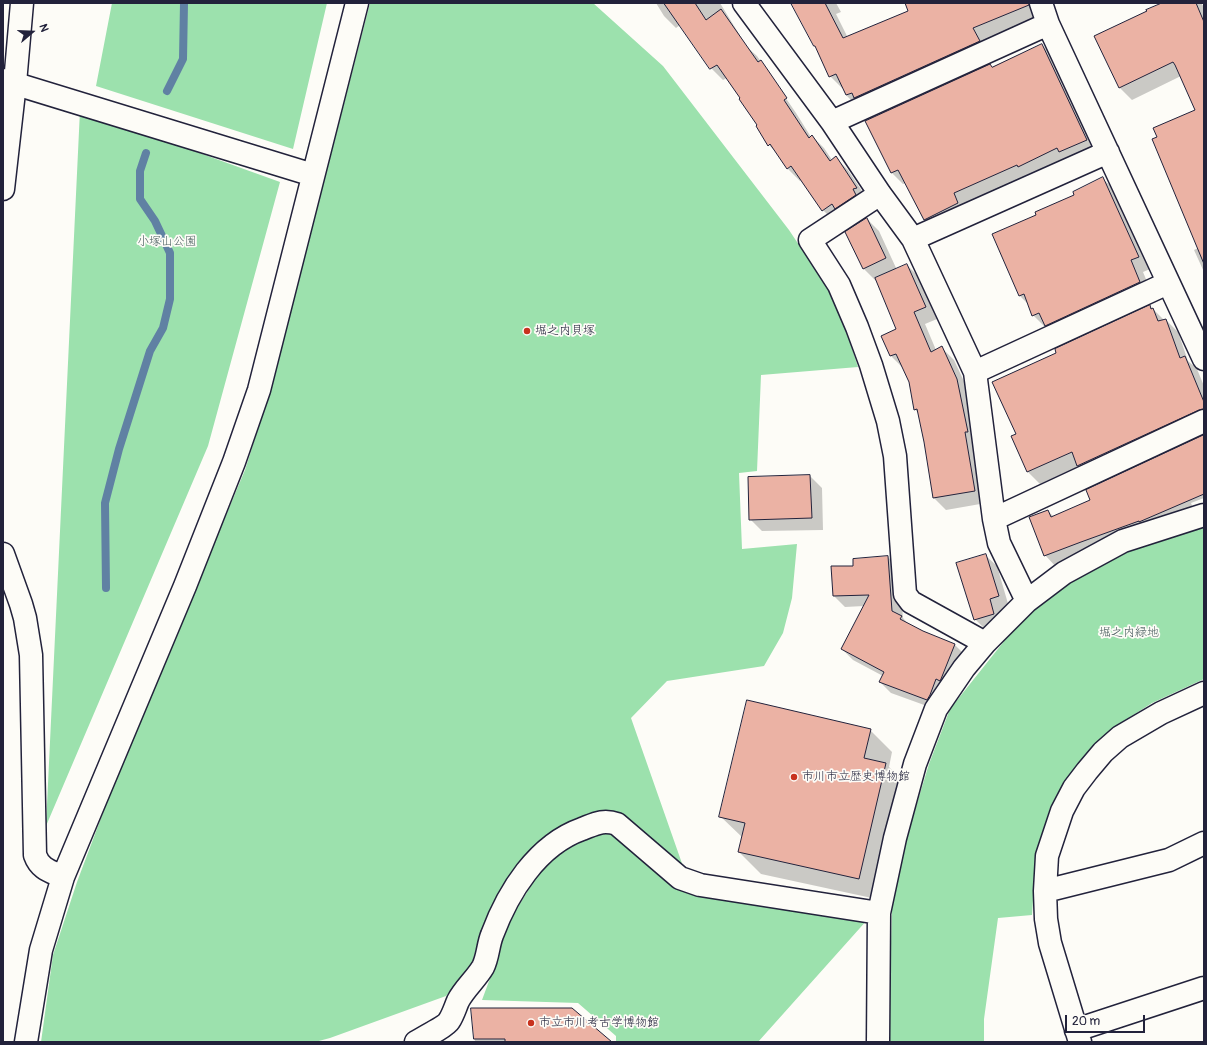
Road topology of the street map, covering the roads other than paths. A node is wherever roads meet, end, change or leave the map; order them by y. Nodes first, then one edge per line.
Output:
1 (22, 3) edge
2 (357, 3) edge
3 (744, 3) edge
4 (1041, 3) edge
5 (1048, 24) junction
6 (9, 81) edge
7 (832, 122) junction
8 (1108, 152) junction
9 (313, 175) junction
10 (3, 189) edge
11 (880, 194) junction
12 (913, 239) junction
13 (1168, 283) junction
14 (1204, 360) edge
15 (975, 372) junction
16 (1204, 421) edge
17 (1204, 515) edge
18 (994, 519) junction
19 (3, 554) edge
20 (1027, 601) junction
21 (985, 643) junction
22 (1204, 693) edge
23 (1204, 843) edge
24 (63, 877) junction
25 (1045, 891) junction
26 (879, 913) junction
27 (1204, 988) edge
28 (1078, 1036) edge
29 (26, 1042) edge
30 (416, 1042) edge
31 (878, 1042) edge

1 - 6 main road
2 - 9 main road
3 - 7 main road
4 - 5 main road
5 - 7 main road
5 - 8 main road
6 - 9 main road
6 - 10 main road
7 - 11 main road
8 - 12 main road
8 - 13 main road
9 - 24 main road
11 - 12 main road
11 - 21 main road
12 - 15 main road
13 - 14 main road
13 - 15 main road
15 - 18 main road
16 - 18 main road
17 - 20 main road
18 - 20 main road
19 - 24 main road
20 - 21 main road
21 - 26 main road
22 - 25 main road
23 - 25 main road
24 - 29 main road
25 - 28 main road
26 - 30 main road
26 - 31 main road
27 - 28 main road

